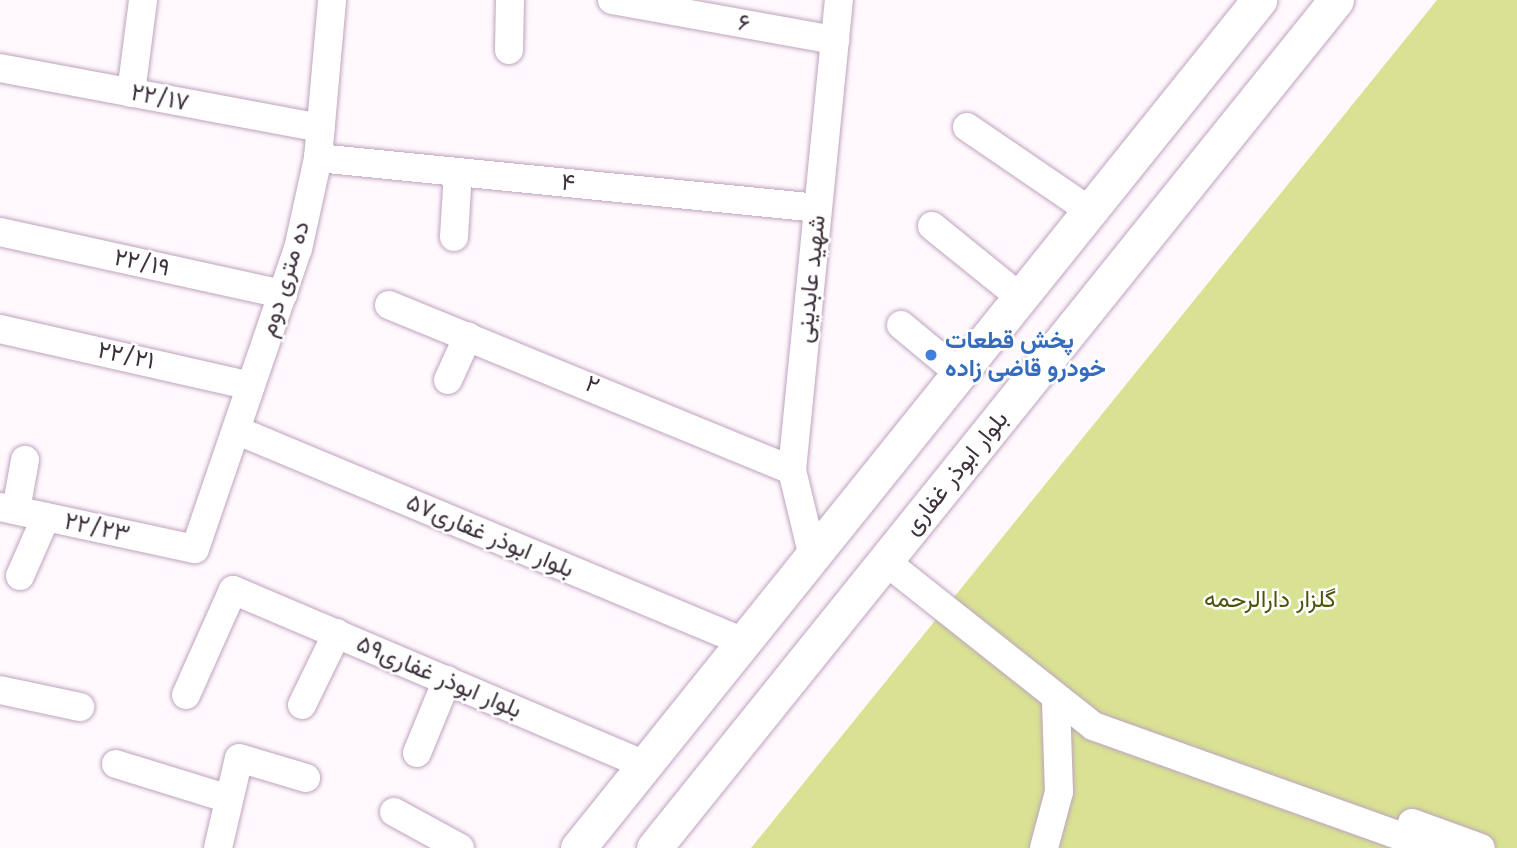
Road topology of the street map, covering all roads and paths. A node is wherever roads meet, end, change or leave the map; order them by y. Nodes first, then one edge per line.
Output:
1 (144, 0) edge
2 (332, 0) edge
3 (510, 0) edge
4 (612, 0) edge
5 (839, 0) edge
6 (1259, 0) edge
7 (1336, 0) edge
8 (835, 40) junction
9 (509, 50) dead end
10 (0, 68) edge
11 (131, 93) junction
12 (967, 127) dead end
13 (320, 128) junction
14 (318, 158) junction
15 (458, 172) junction
16 (818, 208) junction
17 (1090, 211) junction
18 (932, 226) dead end
19 (0, 232) edge
20 (454, 237) dead end
21 (283, 293) junction
22 (1021, 298) junction
23 (389, 305) dead end
24 (901, 324) dead end
25 (0, 328) edge
26 (468, 336) junction
27 (960, 374) junction
28 (448, 380) dead end
29 (251, 386) junction
30 (236, 430) junction
31 (25, 460) dead end
32 (792, 470) junction
33 (8, 509) edge
34 (46, 517) junction
35 (194, 549) joint
36 (813, 557) junction
37 (885, 561) junction
38 (20, 576) dead end
39 (337, 633) junction
40 (744, 642) junction
41 (447, 680) junction
42 (0, 690) edge
43 (186, 695) dead end
44 (1056, 702) junction
45 (302, 705) dead end
46 (80, 707) dead end
47 (417, 753) dead end
48 (117, 764) dead end
49 (645, 765) junction
50 (306, 778) dead end
51 (229, 799) junction
52 (394, 812) dead end
53 (218, 848) edge
54 (460, 848) edge
55 (578, 848) edge
56 (654, 848) edge
57 (1044, 848) edge
58 (1433, 848) edge
59 (1481, 848) edge

1 - 11 street
2 - 13 street, ده متری دوم
3 - 9 street
4 - 8 street, ۶
5 - 8 street, شهید عابدینی
6 - 17 main road
7 - 37 main road, بلوار ابوذر غفاری
8 - 16 street, شهید عابدینی
10 - 11 street, ۲۲/۱۷
11 - 13 street, ۲۲/۱۷
12 - 17 street
13 - 14 street, ده متری دوم
14 - 15 street, ۴
14 - 21 street, ده متری دوم
15 - 16 street, ۴
15 - 20 street
16 - 32 street, شهید عابدینی
17 - 22 main road
18 - 22 street
19 - 21 street, ۲۲/۱۹
21 - 29 street, ده متری دوم
22 - 27 main road
23 - 26 street, ۲
24 - 27 street
25 - 29 street, ۲۲/۲۱
26 - 28 street
26 - 32 street, ۲
27 - 36 main road
29 - 30 street, ده متری دوم
30 - 35 street, ده متری دوم
30 - 40 street, بلوار ابوذر غفاری۵۷
31 - 33 street
32 - 36 street, شهید عابدینی
33 - 34 street, ۲۲/۲۳
34 - 35 street, ۲۲/۲۳
34 - 38 street
36 - 40 main road
37 - 44 street
37 - 56 main road, بلوار ابوذر غفاری
39 - 41 street, بلوار ابوذر غفاری۵۹
39 - 43 street, بلوار ابوذر غفاری۵۹
39 - 45 street
40 - 49 main road
41 - 47 street
41 - 49 street, بلوار ابوذر غفاری۵۹
42 - 46 street
44 - 57 street
44 - 58 street
44 - 59 street
48 - 51 street
49 - 55 main road
50 - 51 street
51 - 53 street
52 - 54 street

